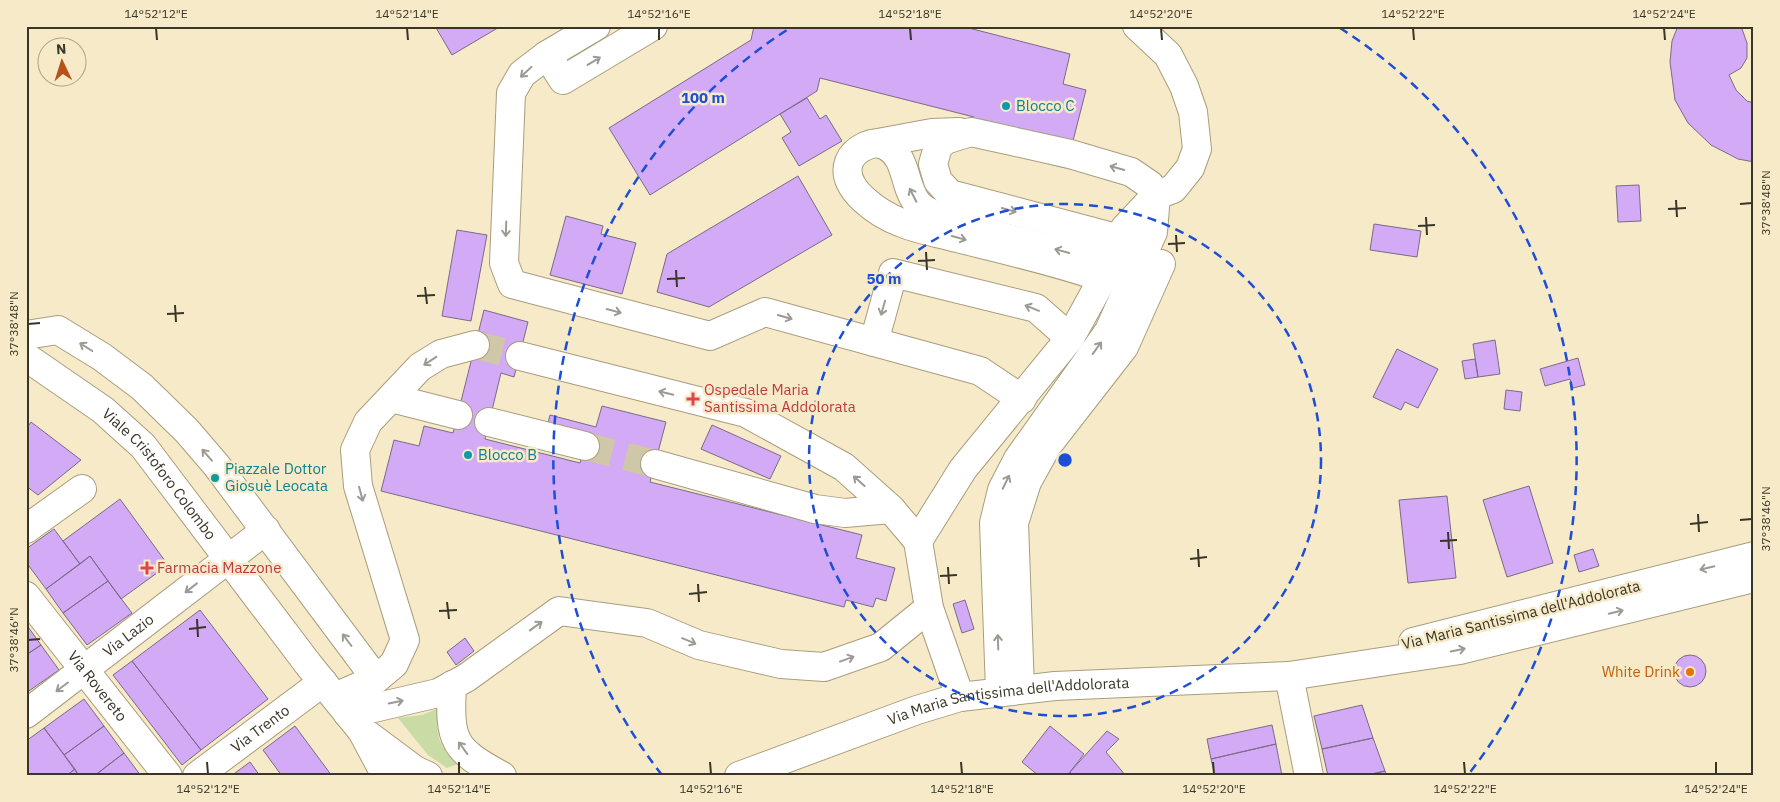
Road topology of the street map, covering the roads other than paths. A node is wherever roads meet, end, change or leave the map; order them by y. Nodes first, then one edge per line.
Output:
1 (596, 26) edge
2 (653, 26) edge
3 (1137, 26) edge
4 (547, 55) junction
5 (971, 132) junction
6 (878, 143) junction
7 (1156, 195) junction
8 (1120, 238) junction
9 (1161, 264) dead end
10 (1106, 271) junction
11 (26, 335) edge
12 (1070, 338) junction
13 (874, 342) junction
14 (475, 345) tunnel mouth
15 (520, 356) tunnel mouth
16 (26, 357) edge
17 (391, 398) junction
18 (1022, 399) junction
19 (458, 415) dead end
20 (489, 422) dead end
21 (585, 446) tunnel mouth
22 (655, 464) tunnel mouth
23 (82, 489) dead end
24 (891, 510) junction
25 (26, 529) edge
26 (266, 530) junction
27 (918, 541) junction
28 (230, 558) junction
29 (1751, 579) edge
30 (26, 596) edge
31 (930, 608) junction
32 (84, 670) junction
33 (1288, 676) junction
34 (376, 679) junction
35 (452, 685) junction
36 (1010, 690) junction
37 (960, 697) junction
38 (342, 706) junction
39 (26, 714) edge
40 (168, 776) edge
41 (197, 776) edge
42 (386, 776) edge
43 (428, 776) edge
44 (502, 776) edge
45 (739, 776) edge
46 (1309, 776) edge

1 - 4 street
4 -> 2 street
3 - 7 street
4 -> 13 street
5 - 6 street
7 -> 5 street
5 -> 8 street
10 -> 6 street
6 -> 10 street
7 - 8 street
36 -> 7 street
8 - 10 street
9 - 36 street
10 - 12 street
26 -> 11 street
12 -> 13 street
12 - 18 street
13 - 18 street
14 -> 17 street
24 -> 15 street
16 - 28 street, Viale Cristoforo Colombo
17 - 19 street
17 -> 34 street
18 - 27 street
20 - 21 street
22 - 24 street
23 - 25 street
24 - 27 street
26 - 28 street, Via Lazio
34 -> 26 street
27 - 31 street
28 -> 32 street, Via Lazio
28 - 38 street, Viale Cristoforo Colombo
29 - 33 street, Via Maria Santissima dell'Addolorata
30 - 32 street, Via Rovereto
35 -> 31 street
31 - 37 street
32 -> 39 street, Via Lazio
32 - 40 street, Via Rovereto
33 - 36 street, Via Maria Santissima dell'Addolorata
33 - 46 street
34 - 38 street
38 -> 35 street
44 -> 35 street
36 - 37 street, Via Maria Santissima dell'Addolorata
37 - 45 street, Via Maria Santissima dell'Addolorata
38 - 41 street, Via Trento
38 - 42 street
38 - 43 street

